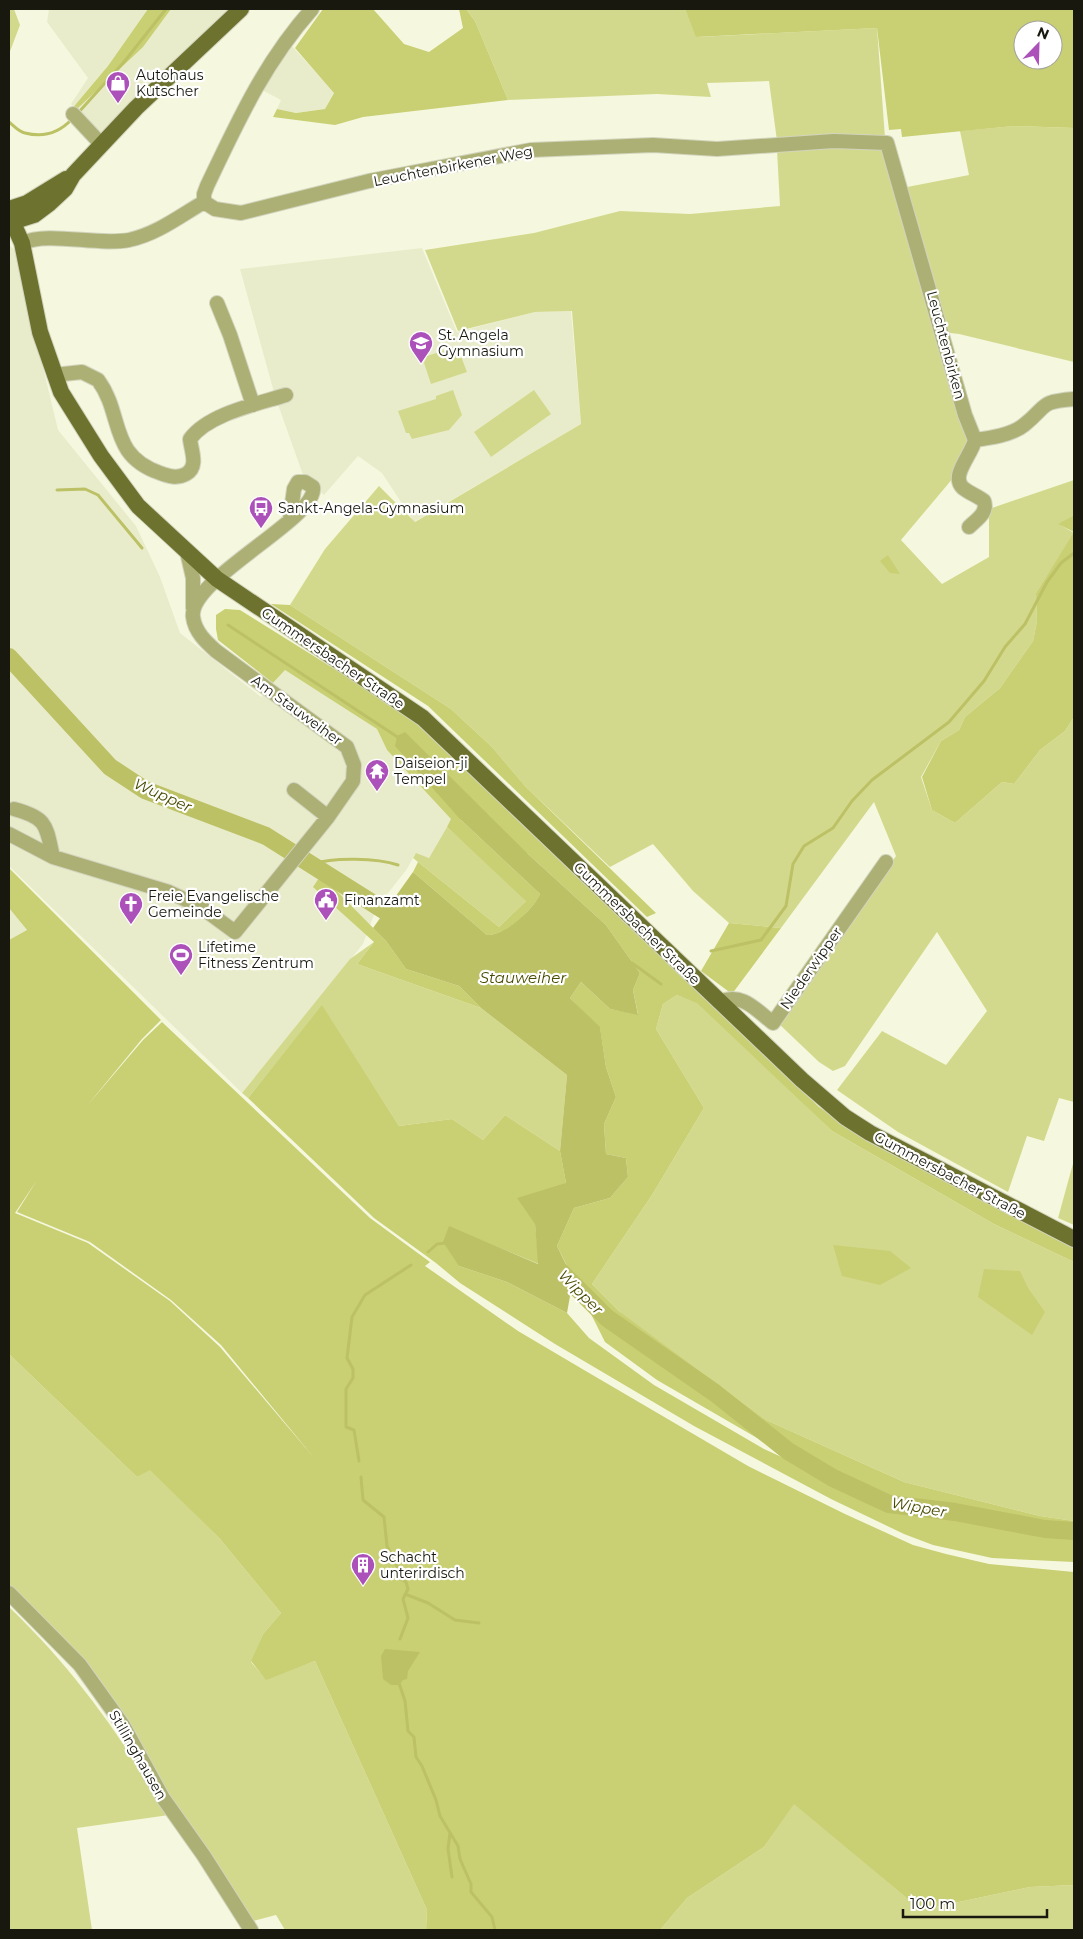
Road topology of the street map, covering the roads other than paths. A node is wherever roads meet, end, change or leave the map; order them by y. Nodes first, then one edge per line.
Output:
1 (241, 9) edge
2 (312, 9) edge
3 (76, 117) dead end
4 (887, 143) joint
5 (101, 144) junction
6 (204, 202) junction
7 (10, 218) edge
8 (22, 244) junction
9 (216, 303) dead end
10 (54, 375) junction
11 (286, 395) dead end
12 (1074, 399) edge
13 (253, 405) junction
14 (976, 440) junction
15 (290, 519) dead end
16 (970, 527) dead end
17 (187, 552) junction
18 (217, 579) junction
19 (194, 610) junction
20 (294, 790) dead end
21 (14, 809) dead end
22 (328, 816) junction
23 (9, 834) edge
24 (53, 857) junction
25 (886, 862) dead end
26 (719, 1002) junction
27 (1074, 1239) edge
28 (9, 1593) edge
29 (251, 1930) edge

1 - 5 main road
2 - 6 street
3 - 5 street
4 - 6 street, Leuchtenbirkener Weg
4 - 14 street, Leuchtenbirken
5 - 7 main road
6 - 8 street
7 - 8 main road, Gummersbacher Straße
8 - 10 main road, Gummersbacher Straße
9 - 13 street
10 - 13 street
10 - 17 main road, Gummersbacher Straße
11 - 13 street
12 - 14 street
14 - 16 street
15 - 18 street
17 - 18 main road, Gummersbacher Straße
17 - 19 street, Am Stauweiher
18 - 19 street
18 - 26 main road, Gummersbacher Straße
19 - 22 street, Am Stauweiher
20 - 22 street
21 - 24 street
22 - 24 street, Am Stauweiher
23 - 24 street, Am Stauweiher
25 - 26 street, Niederwipper
26 - 27 main road, Gummersbacher Straße
28 - 29 street, Stillinghausen

